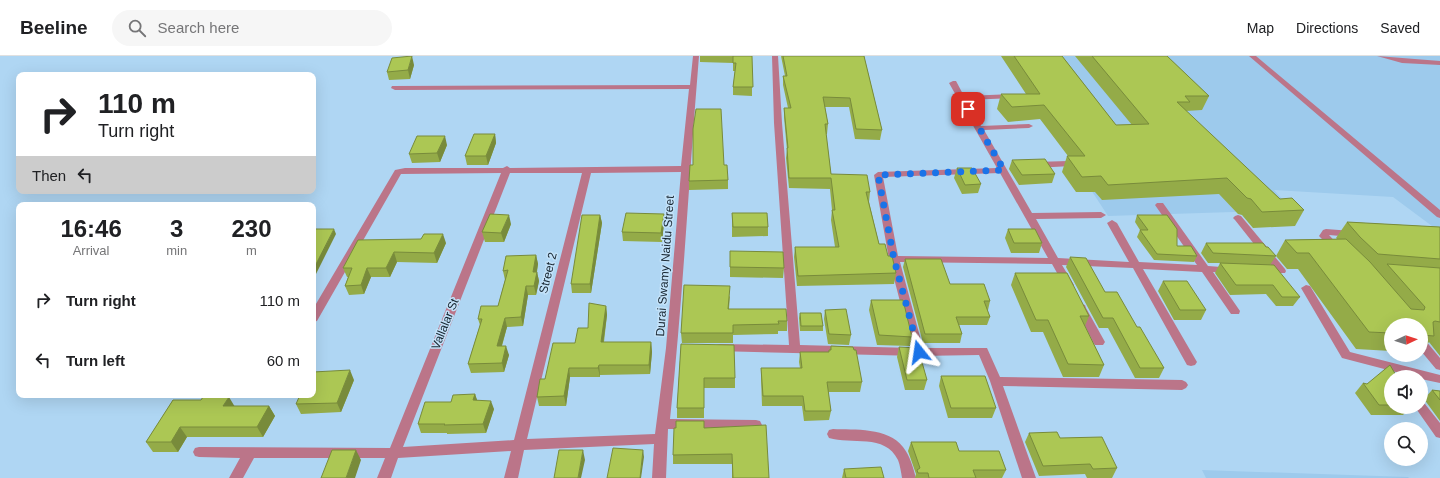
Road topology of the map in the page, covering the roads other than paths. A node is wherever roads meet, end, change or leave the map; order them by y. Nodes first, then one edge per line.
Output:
1 (696, 56) edge
2 (775, 56) edge
3 (1252, 56) edge
4 (1380, 56) edge
5 (1440, 63) edge
6 (953, 83) dead end
7 (694, 87) junction
8 (395, 88) dead end
9 (1017, 96) edge
10 (962, 98) junction
11 (1029, 126) dead end
12 (979, 128) junction
13 (1068, 164) edge
14 (1023, 165) edge
15 (1004, 167) junction
16 (507, 169) junction
17 (684, 169) junction
18 (587, 170) junction
19 (1160, 205) dead end
20 (1101, 215) dead end
21 (1440, 215) edge
22 (1030, 216) junction
23 (1238, 218) dead end
24 (1112, 223) dead end
25 (1364, 234) edge
26 (1346, 258) edge
27 (894, 259) junction
28 (1056, 261) junction
29 (1136, 265) junction
30 (1205, 269) junction
31 (1242, 270) edge
32 (1265, 271) edge
33 (1306, 288) dead end
34 (1234, 311) dead end
35 (316, 313) edge
36 (1099, 342) dead end
37 (710, 348) edge
38 (794, 349) junction
39 (1428, 351) edge
40 (919, 352) junction
41 (1191, 362) dead end
42 (1440, 366) edge
43 (1392, 367) junction
44 (1394, 370) edge
45 (1440, 379) edge
46 (996, 381) junction
47 (1182, 385) dead end
48 (1426, 414) edge
49 (663, 424) junction
50 (756, 425) edge
51 (1440, 433) edge
52 (833, 434) dead end
53 (661, 439) junction
54 (519, 445) junction
55 (199, 452) dead end
56 (250, 452) junction
57 (394, 453) junction
58 (236, 478) edge
59 (384, 478) edge
60 (511, 478) edge
61 (658, 478) edge
62 (909, 478) edge
63 (1029, 478) edge

1 - 7 street, Durai Swamy Naidu Street
2 - 38 street
3 - 21 street
4 - 5 street
6 - 10 street
7 - 8 street
7 - 17 street, Durai Swamy Naidu Street
9 - 10 street
10 - 12 street
11 - 12 street
12 - 15 street
13 - 14 street
15 - 22 street
15 - 27 street
16 - 18 street
16 - 35 street
16 - 57 street, Vallalar St
17 - 18 street
17 - 49 street, Durai Swamy Naidu Street
18 - 54 street, Street 2
19 - 30 street
20 - 22 street
22 - 28 street
23 - 32 street
24 - 29 street
25 - 26 street
27 - 28 street
27 - 40 street
28 - 29 street
28 - 36 street
29 - 30 street
29 - 41 street
30 - 31 street
30 - 34 street
33 - 43 street
37 - 38 street
38 - 40 street
39 - 42 street
40 - 46 street
43 - 44 street
43 - 45 street
46 - 47 street
46 - 63 street
48 - 51 street
49 - 50 street
49 - 53 street, Durai Swamy Naidu Street
52 - 62 street
53 - 54 street
53 - 61 street, Durai Swamy Naidu Street
54 - 57 street
54 - 60 street, Street 2
55 - 56 street
56 - 57 street
56 - 58 street
57 - 59 street, Vallalar St

